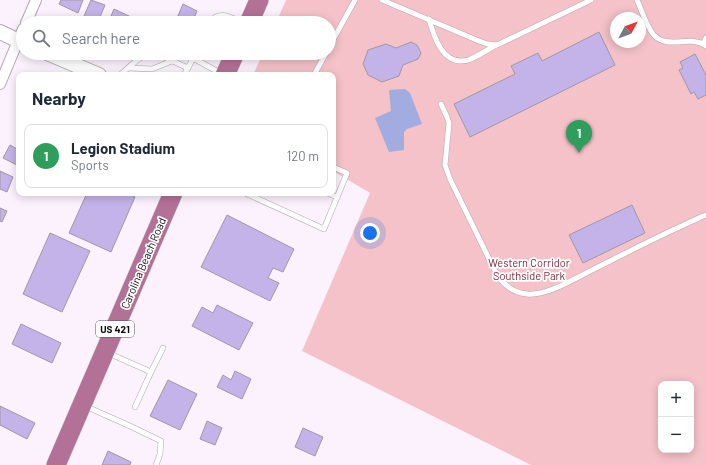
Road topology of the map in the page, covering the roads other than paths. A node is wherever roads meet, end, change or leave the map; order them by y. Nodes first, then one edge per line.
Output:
1 (36, 0) edge
2 (259, 0) edge
3 (355, 0) edge
4 (382, 0) edge
5 (591, 0) edge
6 (637, 0) edge
7 (29, 16) edge
8 (251, 16) edge
9 (429, 19) junction
10 (0, 32) edge
11 (336, 34) edge
12 (16, 36) edge
13 (706, 38) edge
14 (497, 45) junction
15 (704, 45) edge
16 (16, 48) edge
17 (64, 60) edge
18 (137, 60) edge
19 (192, 60) edge
20 (201, 60) edge
21 (232, 60) edge
22 (322, 60) edge
23 (172, 61) joint
24 (129, 68) junction
25 (188, 68) junction
26 (92, 72) edge
27 (124, 72) edge
28 (186, 72) edge
29 (220, 72) edge
30 (226, 72) edge
31 (316, 72) edge
32 (0, 84) edge
33 (441, 104) dead end
34 (336, 168) edge
35 (172, 196) edge
36 (252, 196) edge
37 (337, 197) joint
38 (706, 215) edge
39 (163, 348) dead end
40 (105, 352) junction
41 (151, 372) junction
42 (82, 405) junction
43 (135, 407) dead end
44 (56, 465) edge
45 (156, 465) edge

1 - 7 street
2 - 8 highway
3 - 11 lane
4 - 9 lane
5 - 14 lane
6 - 15 lane
9 - 14 lane
9 - 14 lane
10 - 12 street
13 - 15 lane
16 - 32 street
17 - 26 street
18 - 24 lane
19 - 25 lane
20 - 29 lane
21 - 30 highway
22 - 31 lane
23 - 24 lane
23 - 25 lane
24 - 27 lane
25 - 28 lane
33 - 38 lane
34 - 37 lane
35 - 40 highway, Carolina Beach Road / US 421
36 - 37 lane
39 - 41 lane
40 - 41 lane
40 - 42 highway, Carolina Beach Road / US 421
41 - 43 lane
42 - 44 highway, Carolina Beach Road / US 421
42 - 45 lane

